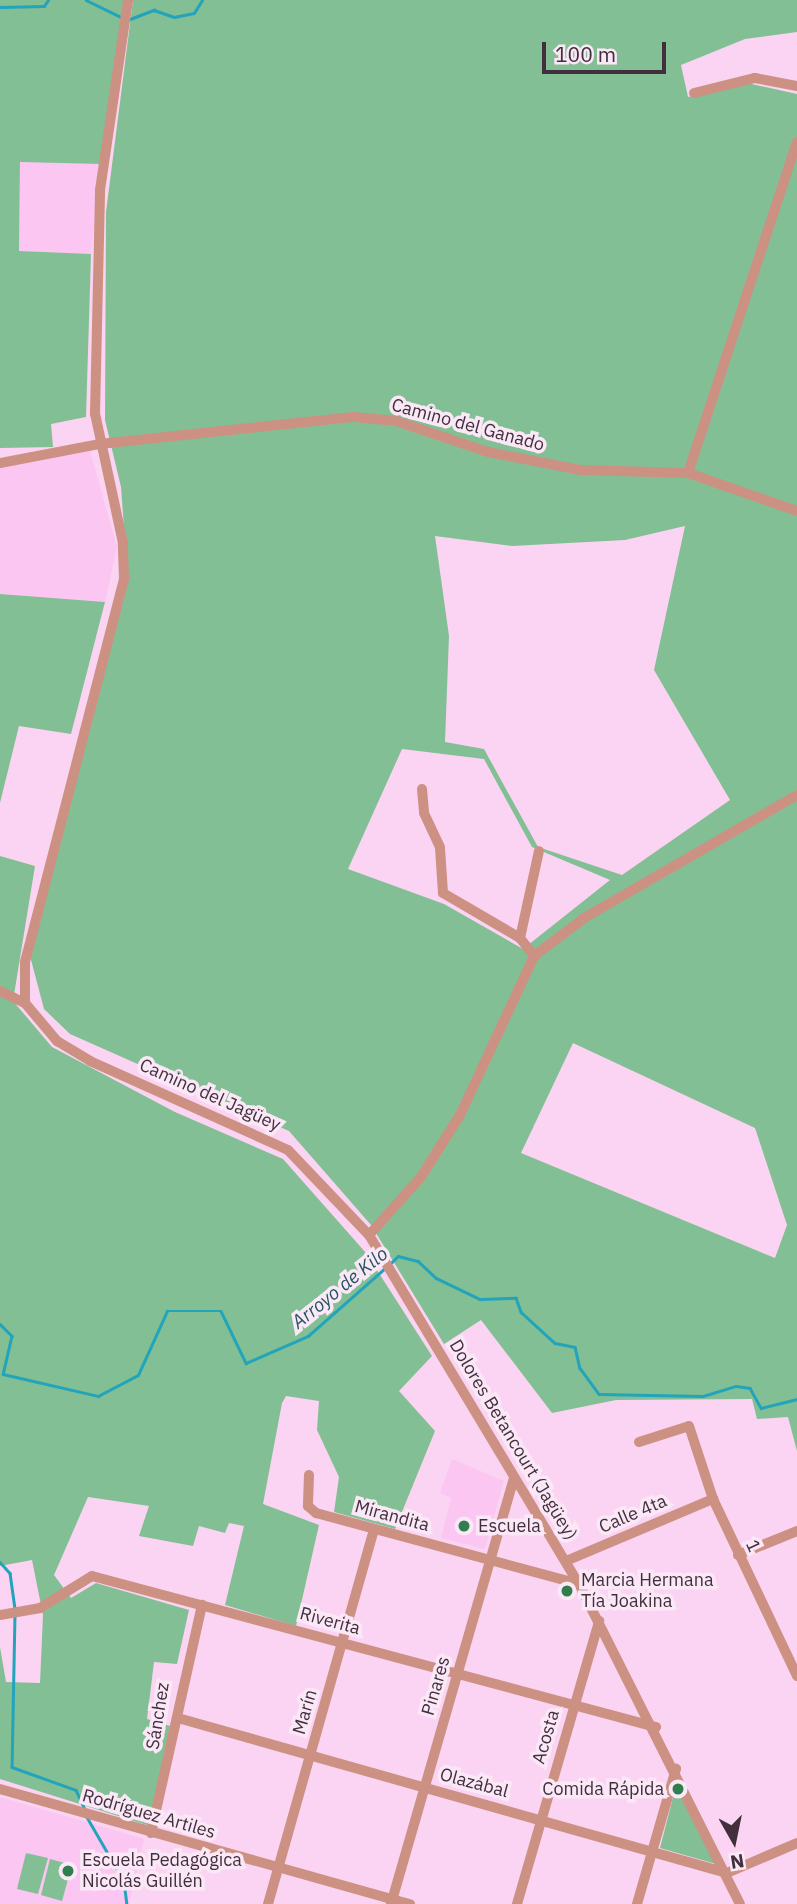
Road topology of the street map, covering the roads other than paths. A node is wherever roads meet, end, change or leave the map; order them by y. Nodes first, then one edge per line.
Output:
1 (128, 0) edge
2 (797, 86) edge
3 (694, 93) dead end
4 (797, 142) edge
5 (100, 444) junction
6 (0, 463) edge
7 (688, 473) junction
8 (797, 511) edge
9 (422, 789) dead end
10 (797, 794) edge
11 (539, 852) dead end
12 (520, 938) junction
13 (534, 956) junction
14 (0, 991) edge
15 (25, 1003) junction
16 (369, 1235) junction
17 (384, 1260) joint
18 (639, 1442) dead end
19 (309, 1475) dead end
20 (514, 1478) junction
21 (713, 1499) junction
22 (374, 1530) junction
23 (797, 1531) edge
24 (738, 1555) junction
25 (490, 1560) junction
26 (566, 1561) junction
27 (579, 1584) junction
28 (202, 1605) junction
29 (0, 1615) edge
30 (600, 1621) junction
31 (344, 1643) junction
32 (459, 1672) junction
33 (797, 1676) edge
34 (575, 1703) junction
35 (178, 1718) junction
36 (656, 1727) junction
37 (310, 1756) junction
38 (676, 1769) junction
39 (424, 1788) junction
40 (0, 1790) edge
41 (540, 1819) junction
42 (151, 1833) junction
43 (797, 1843) edge
44 (652, 1851) junction
45 (279, 1869) junction
46 (727, 1873) junction
47 (392, 1902) edge
48 (268, 1904) edge
49 (410, 1904) edge
50 (517, 1904) edge
51 (637, 1904) edge
52 (740, 1904) edge

1 - 5 street
2 - 3 street
4 - 7 street
5 - 6 street, Camino del Ganado
5 - 7 street, Camino del Ganado
5 - 15 street
7 - 8 street, Camino del Ganado
9 - 12 street
10 - 13 street
11 - 12 street
12 - 13 street
13 - 16 street
14 - 15 street, Camino del Jagüey
15 - 16 street, Camino del Jagüey
16 - 17 street, Camino del Jagüey
17 - 20 street, Dolores Betancourt (Jagüey)
18 - 21 street, 1
19 - 22 street, Mirandita
20 - 25 street, Pinares
20 - 26 street, Dolores Betancourt (Jagüey)
21 - 24 street, 1
21 - 26 street, Calle 4ta
22 - 25 street, Mirandita
22 - 31 street, Marín
23 - 24 street
24 - 33 street, 1
25 - 27 street, Mirandita
25 - 32 street, Pinares
26 - 27 street, Dolores Betancourt (Jagüey)
27 - 30 street, Dolores Betancourt (Jagüey)
28 - 29 street, Riverita
28 - 31 street, Riverita
28 - 35 street, Sánchez
30 - 34 street, Acosta
30 - 36 street, Dolores Betancourt (Jagüey)
31 - 32 street, Riverita
31 - 37 street, Marín
32 - 34 street, Riverita
32 - 39 street, Pinares
34 - 36 street, Riverita
34 - 41 street, Acosta
35 - 37 street, Olazábal
35 - 42 street, Sánchez
36 - 38 street, Dolores Betancourt (Jagüey)
37 - 39 street, Olazábal
37 - 45 street, Marín
38 - 44 street
38 - 46 street, Dolores Betancourt (Jagüey)
39 - 41 street, Olazábal
39 - 47 street, Pinares
40 - 42 street, Rodríguez Artiles
41 - 44 street, Olazábal
41 - 50 street, Acosta
42 - 45 street, Rodríguez Artiles
43 - 46 street
44 - 46 street, Olazábal
44 - 51 street
45 - 47 street, Rodríguez Artiles
45 - 48 street, Marín
46 - 52 street, Dolores Betancourt (Jagüey)
47 - 49 street, Rodríguez Artiles

